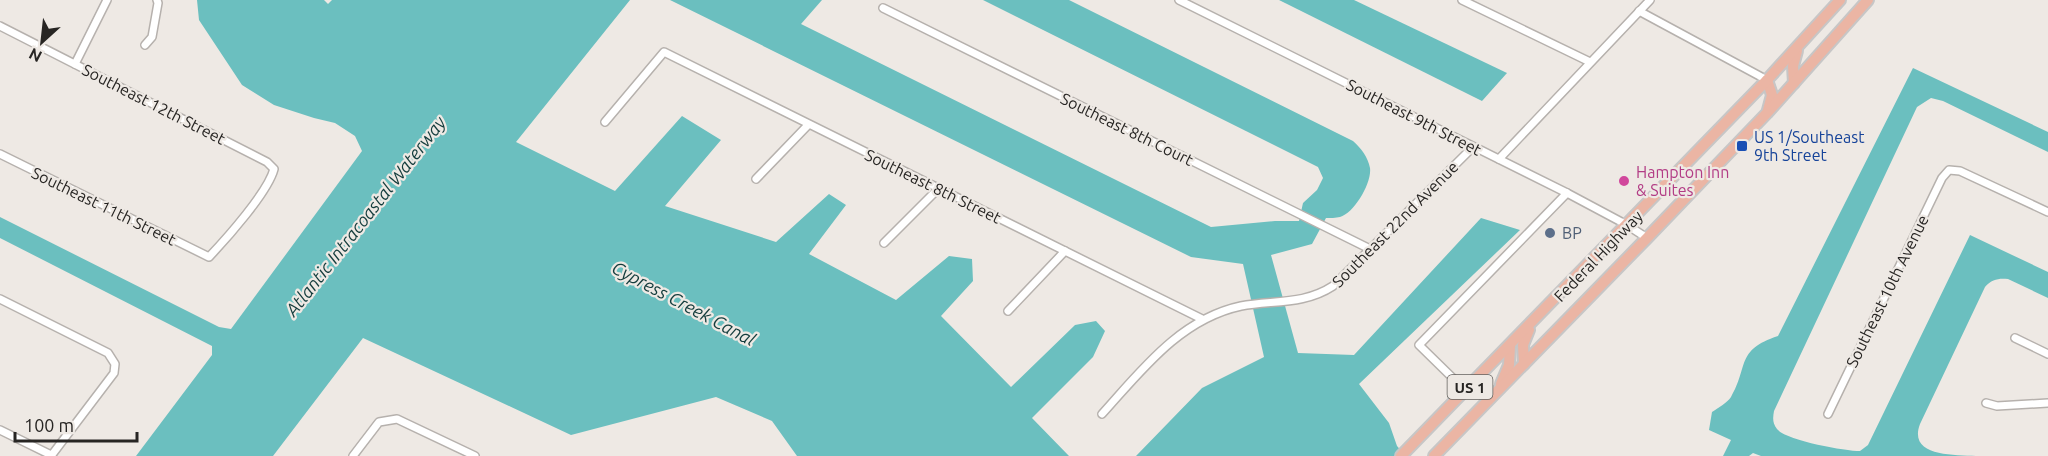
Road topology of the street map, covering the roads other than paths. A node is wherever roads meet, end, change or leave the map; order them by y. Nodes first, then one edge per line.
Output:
1 (107, 0) edge
2 (157, 0) edge
3 (1179, 0) edge
4 (1462, 0) edge
5 (1650, 0) edge
6 (1840, 0) edge
7 (1868, 0) edge
8 (883, 8) dead end
9 (1639, 11) junction
10 (0, 26) edge
11 (145, 45) dead end
12 (1797, 47) junction
13 (1590, 62) junction
14 (75, 64) junction
15 (1767, 80) junction
16 (1794, 83) junction
17 (1767, 113) junction
18 (605, 122) dead end
19 (808, 125) junction
20 (1473, 147) junction
21 (0, 154) edge
22 (1499, 159) junction
23 (756, 179) dead end
24 (939, 188) junction
25 (1567, 193) junction
26 (2048, 212) edge
27 (1628, 225) junction
28 (1647, 238) junction
29 (884, 243) dead end
30 (1370, 249) junction
31 (1065, 251) junction
32 (209, 257) joint
33 (0, 299) edge
34 (1008, 311) dead end
35 (1202, 319) junction
36 (1531, 324) junction
37 (2015, 338) dead end
38 (1510, 346) junction
39 (2048, 354) edge
40 (1524, 364) junction
41 (1499, 389) junction
42 (1466, 391) junction
43 (1986, 402) dead end
44 (2048, 403) edge
45 (1102, 414) dead end
46 (1828, 414) dead end
47 (0, 430) edge
48 (1405, 453) edge
49 (51, 456) edge
50 (353, 456) edge
51 (475, 456) edge
52 (1434, 456) edge

1 - 14 street
2 - 11 street
3 - 20 street, Southeast 9th Street
4 - 13 street
5 - 9 street
6 - 12 main road, Federal Highway / US 1
7 - 16 main road, Federal Highway / US 1
8 - 30 street, Southeast 8th Court
9 - 13 street
9 - 15 street
10 - 14 street, Southeast 12th Street
12 - 15 main road, Federal Highway / US 1
12 - 16 main road
13 - 22 street
14 - 32 street, Southeast 12th Street
15 - 17 main road
15 - 27 main road, Federal Highway / US 1
16 - 17 main road, Federal Highway / US 1
17 - 28 main road, Federal Highway / US 1
18 - 19 street, Southeast 8th Street
19 - 23 street
19 - 24 street, Southeast 8th Street
20 - 22 street, Southeast 9th Street
20 - 30 street, Southeast 22nd Avenue
21 - 32 street, Southeast 11th Street
22 - 25 street, Southeast 9th Street
24 - 29 street
24 - 31 street, Southeast 8th Street
25 - 27 street, Southeast 9th Street
25 - 42 street
26 - 46 street, Southeast 10th Avenue
27 - 28 street, Southeast 9th Street
27 - 36 main road, Federal Highway / US 1
28 - 40 main road, Federal Highway / US 1
30 - 35 street, Southeast 22nd Avenue
31 - 34 street
31 - 35 street, Southeast 8th Street
33 - 49 street
35 - 45 street, Southeast 22nd Avenue
36 - 38 main road, Federal Highway / US 1
36 - 40 main road
37 - 39 street
38 - 41 main road
38 - 42 main road, Federal Highway / US 1
40 - 41 main road, Federal Highway / US 1
41 - 52 main road, Federal Highway / US 1
42 - 48 main road, Federal Highway / US 1
43 - 44 street
47 - 49 street
50 - 51 street

